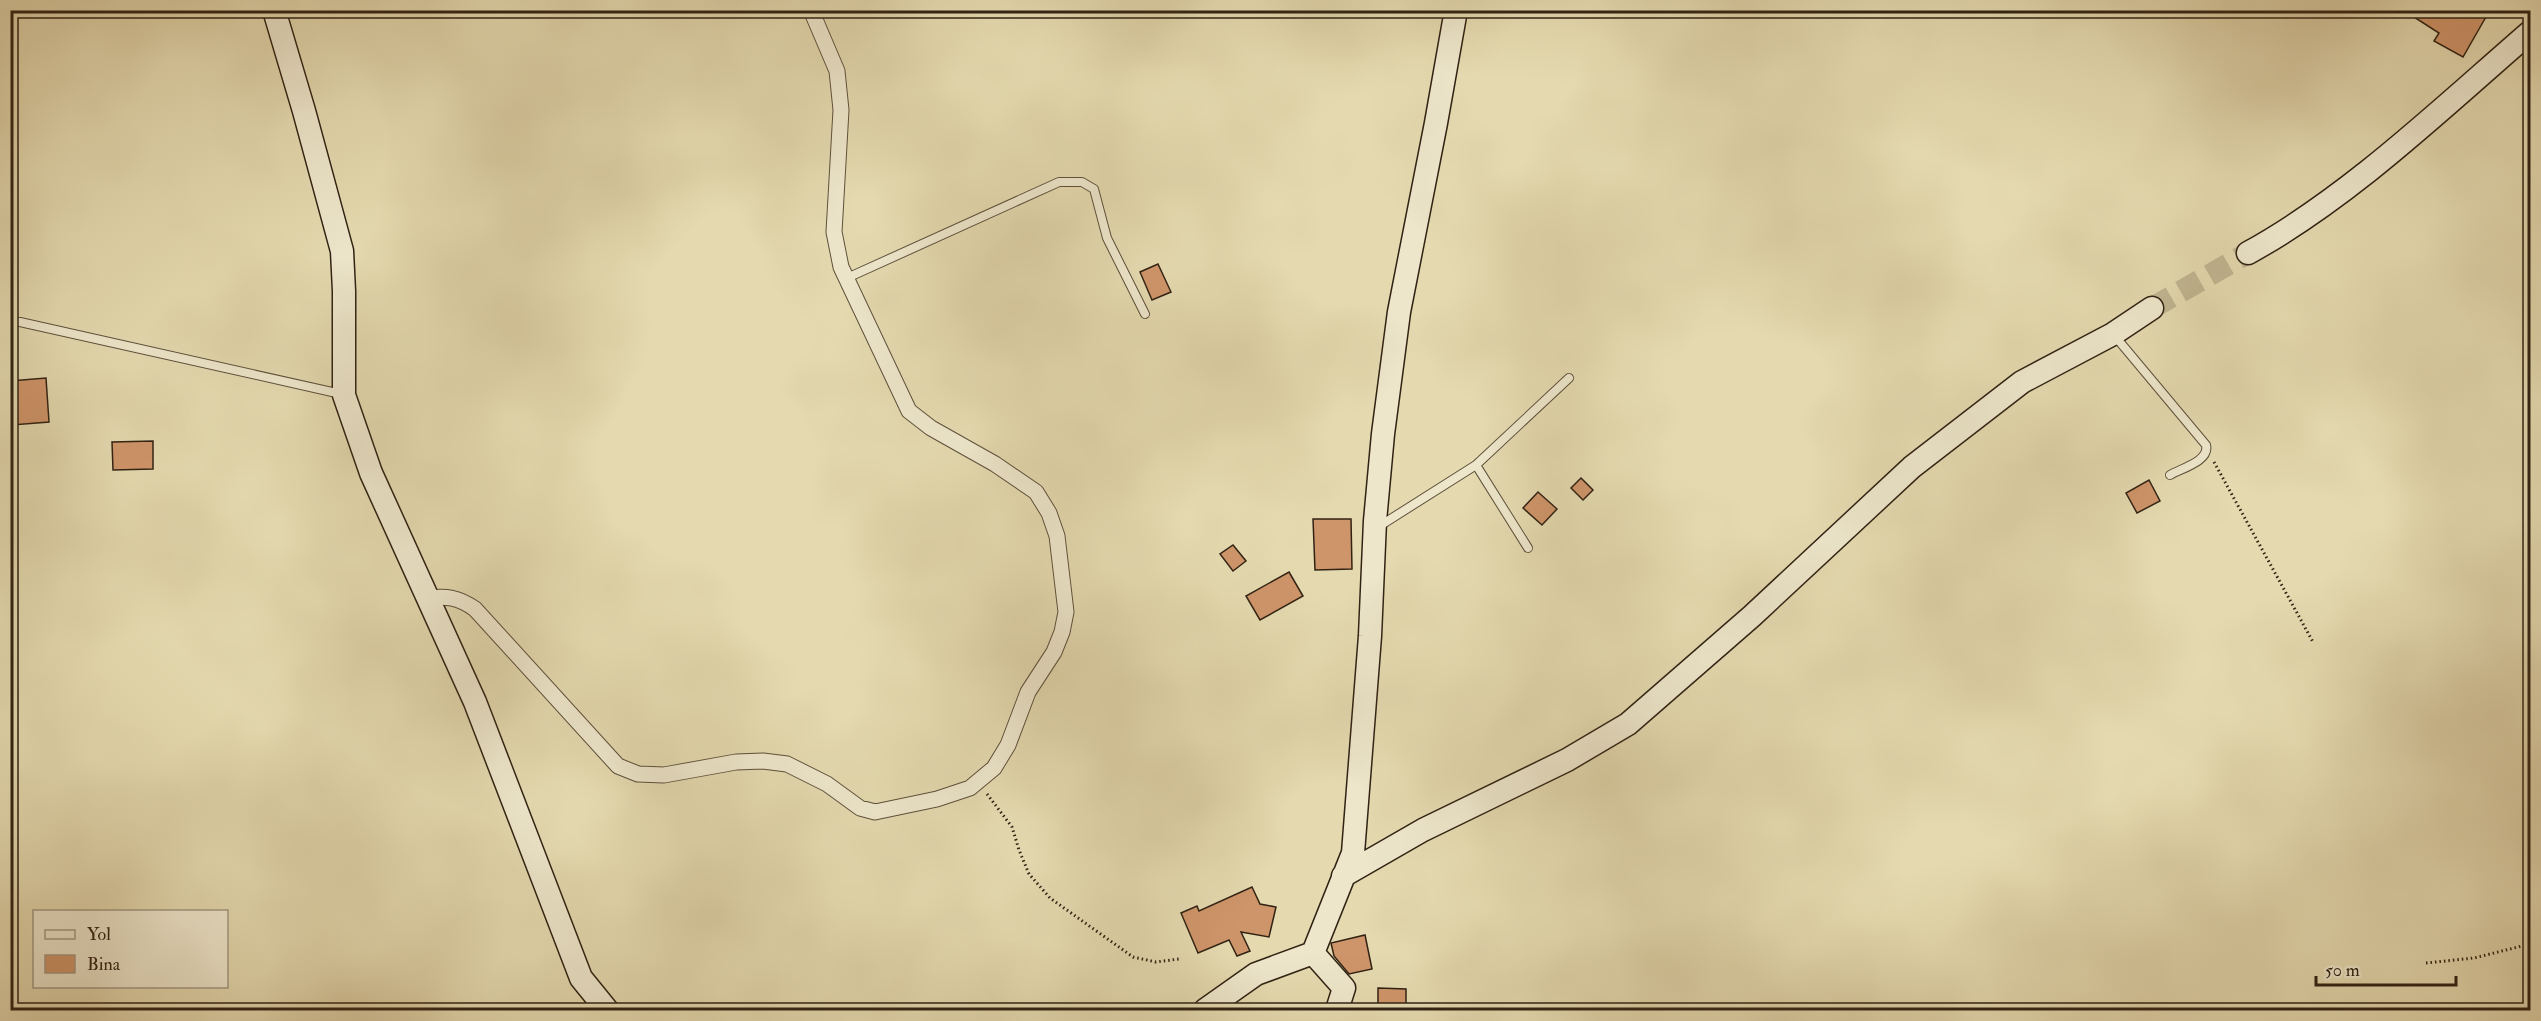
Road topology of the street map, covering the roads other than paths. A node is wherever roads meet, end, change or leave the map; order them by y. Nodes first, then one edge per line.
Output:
1 (274, 10) edge
2 (811, 10) edge
3 (1456, 10) edge
4 (2530, 32) edge
5 (2248, 253) tunnel mouth
6 (847, 278) junction
7 (2152, 308) tunnel mouth
8 (1145, 314) dead end
9 (20, 322) dead end
10 (2113, 334) junction
11 (1569, 378) dead end
12 (344, 395) junction
13 (1476, 465) junction
14 (2170, 475) dead end
15 (1374, 529) junction
16 (1528, 548) dead end
17 (427, 598) junction
18 (1343, 876) junction
19 (1313, 953) junction
20 (607, 1011) edge
21 (1205, 1011) edge
22 (1337, 1011) edge

1 - 12 street
2 - 6 street
3 - 15 street
4 - 5 street
6 - 8 lane
6 - 17 street
7 - 10 street
9 - 12 lane
10 - 14 lane
10 - 18 street
11 - 13 lane
12 - 17 street
13 - 15 lane
13 - 16 lane
15 - 18 street
17 - 20 street
18 - 19 street
19 - 21 street
19 - 22 street

